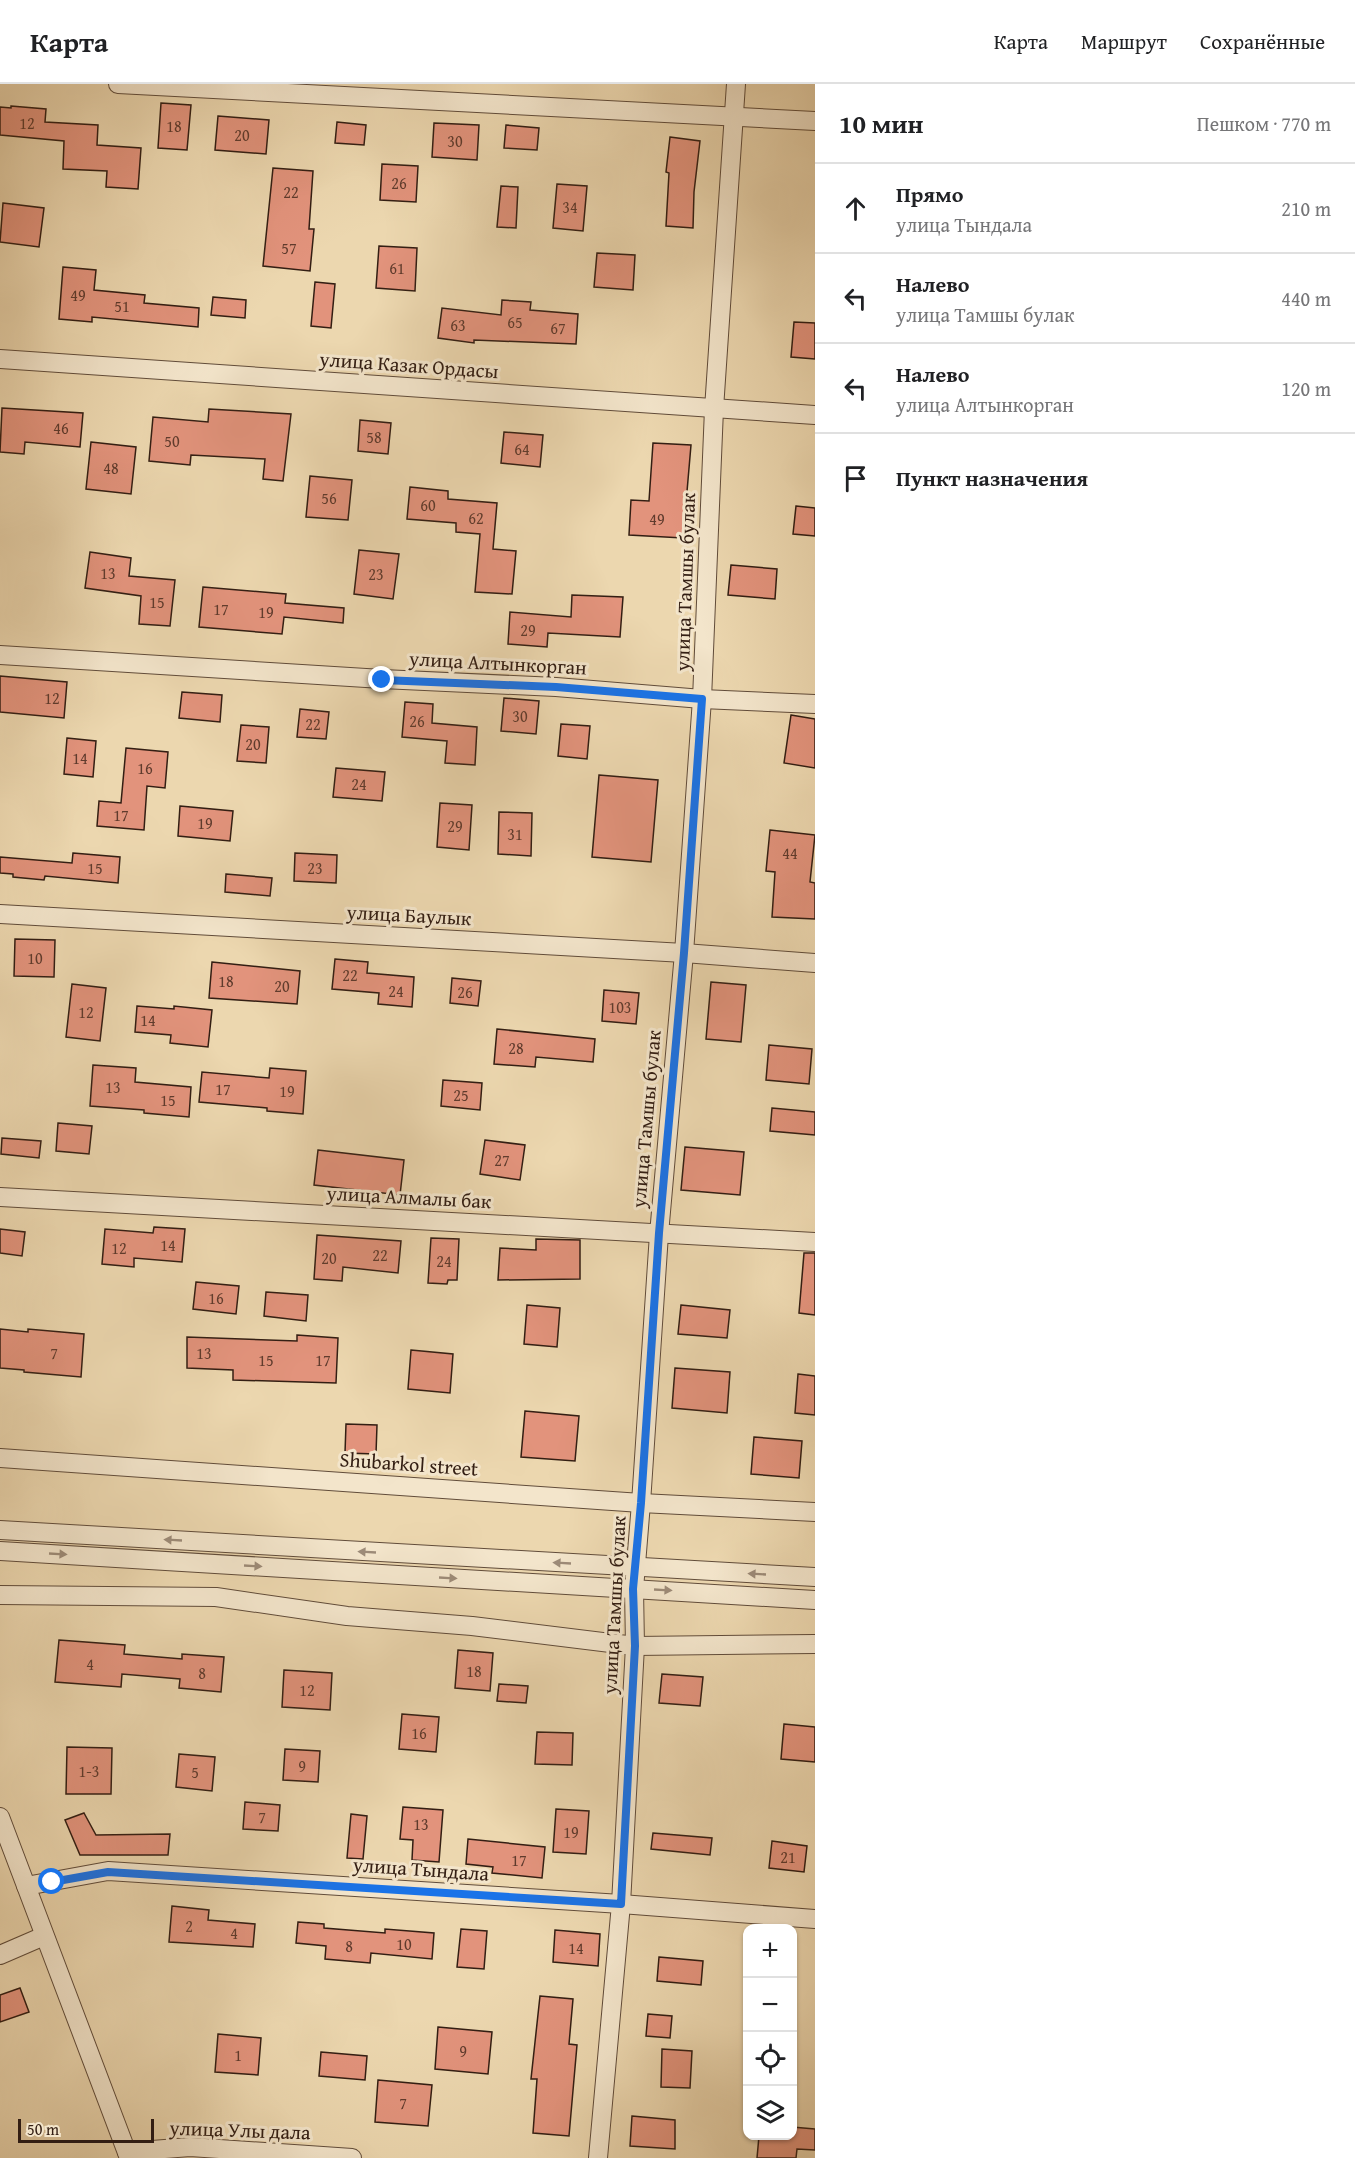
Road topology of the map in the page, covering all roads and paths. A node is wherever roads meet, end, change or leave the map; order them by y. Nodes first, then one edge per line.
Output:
1 (118, 84) edge
2 (736, 84) edge
3 (734, 116) junction
4 (815, 121) edge
5 (0, 359) edge
6 (714, 409) junction
7 (815, 415) edge
8 (0, 655) edge
9 (702, 699) junction
10 (815, 704) edge
11 (0, 914) edge
12 (684, 953) junction
13 (815, 963) edge
14 (0, 1197) edge
15 (659, 1233) junction
16 (815, 1242) edge
17 (0, 1458) edge
18 (641, 1503) junction
19 (815, 1512) edge
20 (1, 1530) edge
21 (0, 1551) edge
22 (635, 1567) junction
23 (815, 1577) edge
24 (633, 1589) junction
25 (0, 1595) edge
26 (815, 1600) edge
27 (815, 1644) edge
28 (635, 1646) junction
29 (0, 1817) edge
30 (26, 1887) junction
31 (621, 1904) junction
32 (815, 1919) edge
33 (44, 1936) junction
34 (0, 1955) edge
35 (128, 2155) edge
36 (352, 2158) edge
37 (598, 2158) edge

1 - 3 street
2 - 3 street, улица Тамшы булак
3 - 4 street
3 - 6 street, улица Тамшы булак
5 - 6 street, улица Казак Ордасы
6 - 7 street, улица Казак Ордасы
6 - 9 street, улица Тамшы булак
8 - 9 street, улица Алтынкорган
9 - 10 street, улица Алтынкорган
9 - 12 street, улица Тамшы булак
11 - 12 street, улица Баулык
12 - 13 street, улица Баулык
12 - 15 street, улица Тамшы булак
14 - 15 street, улица Алмалы бак
15 - 16 street, улица Алмалы бак
15 - 18 street, улица Тамшы булак
17 - 18 street, Shubarkol street
18 - 19 street, Shubarkol street
18 - 22 street, улица Тамшы булак
22 -> 20 street
21 -> 24 street
23 -> 22 street
22 - 24 street, улица Тамшы булак
24 -> 26 street
24 - 28 street, улица Тамшы булак
25 - 28 street
27 - 28 street
28 - 31 street, улица Тамшы булак
29 - 30 street
30 - 31 street, улица Тындала
30 - 33 street
31 - 32 street, улица Тындала
31 - 37 street, улица Тамшы булак
33 - 34 street
33 - 35 street
35 - 36 street, улица Улы дала

